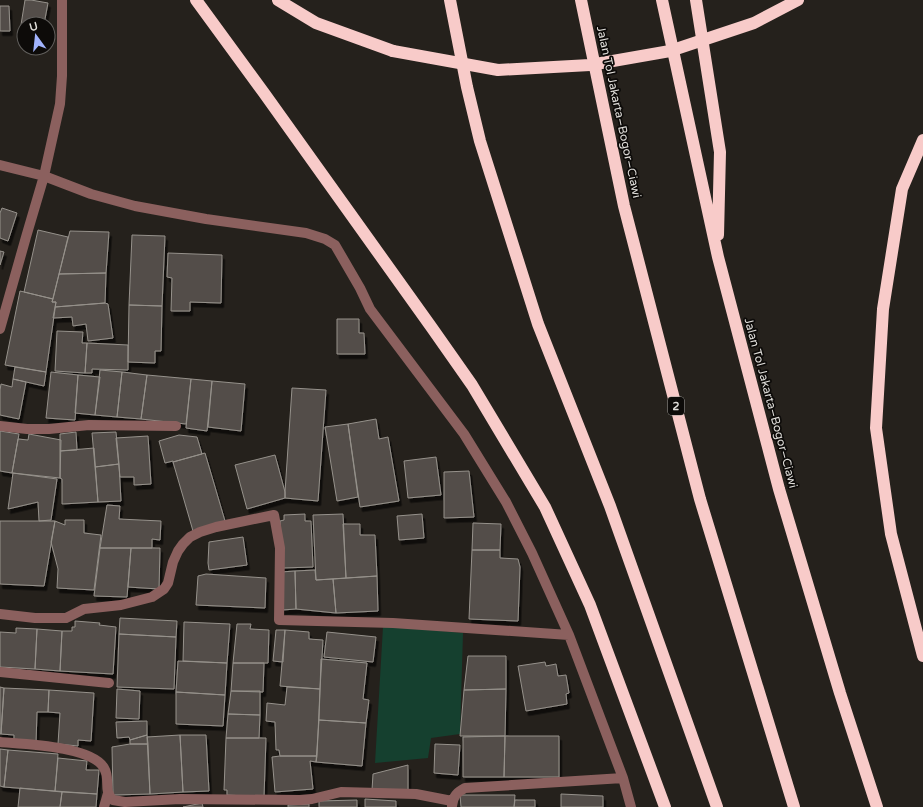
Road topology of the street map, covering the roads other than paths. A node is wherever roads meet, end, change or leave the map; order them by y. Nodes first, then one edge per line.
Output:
1 (62, 0) edge
2 (196, 0) edge
3 (278, 0) edge
4 (450, 0) edge
5 (581, 0) edge
6 (662, 0) edge
7 (696, 0) edge
8 (798, 0) edge
9 (923, 140) edge
10 (0, 165) edge
11 (44, 176) junction
12 (718, 257) junction
13 (0, 329) edge
14 (0, 426) edge
15 (176, 426) dead end
16 (0, 614) edge
17 (569, 635) junction
18 (923, 656) edge
19 (0, 672) edge
20 (109, 683) dead end
21 (0, 742) edge
22 (623, 778) junction
23 (108, 793) junction
24 (312, 803) edge
25 (452, 804) edge
26 (104, 807) edge
27 (631, 807) edge
28 (665, 807) edge
29 (717, 807) edge
30 (794, 807) edge
31 (877, 807) edge

1 - 11 street
2 - 28 highway
3 - 8 highway, bridge
4 - 29 highway
5 - 30 highway, Jalan Tol Jakarta–Bogor–Ciawi / 2
6 - 12 highway, Jalan Tol Jakarta–Bogor–Ciawi
7 - 12 highway
9 - 18 highway
10 - 11 street
11 - 13 street
11 - 17 street
12 - 31 highway, Jalan Tol Jakarta–Bogor–Ciawi
14 - 15 street
16 - 17 street
17 - 22 street
19 - 20 street
21 - 23 street
22 - 25 street
22 - 27 street
23 - 24 street
23 - 26 street
24 - 25 street

